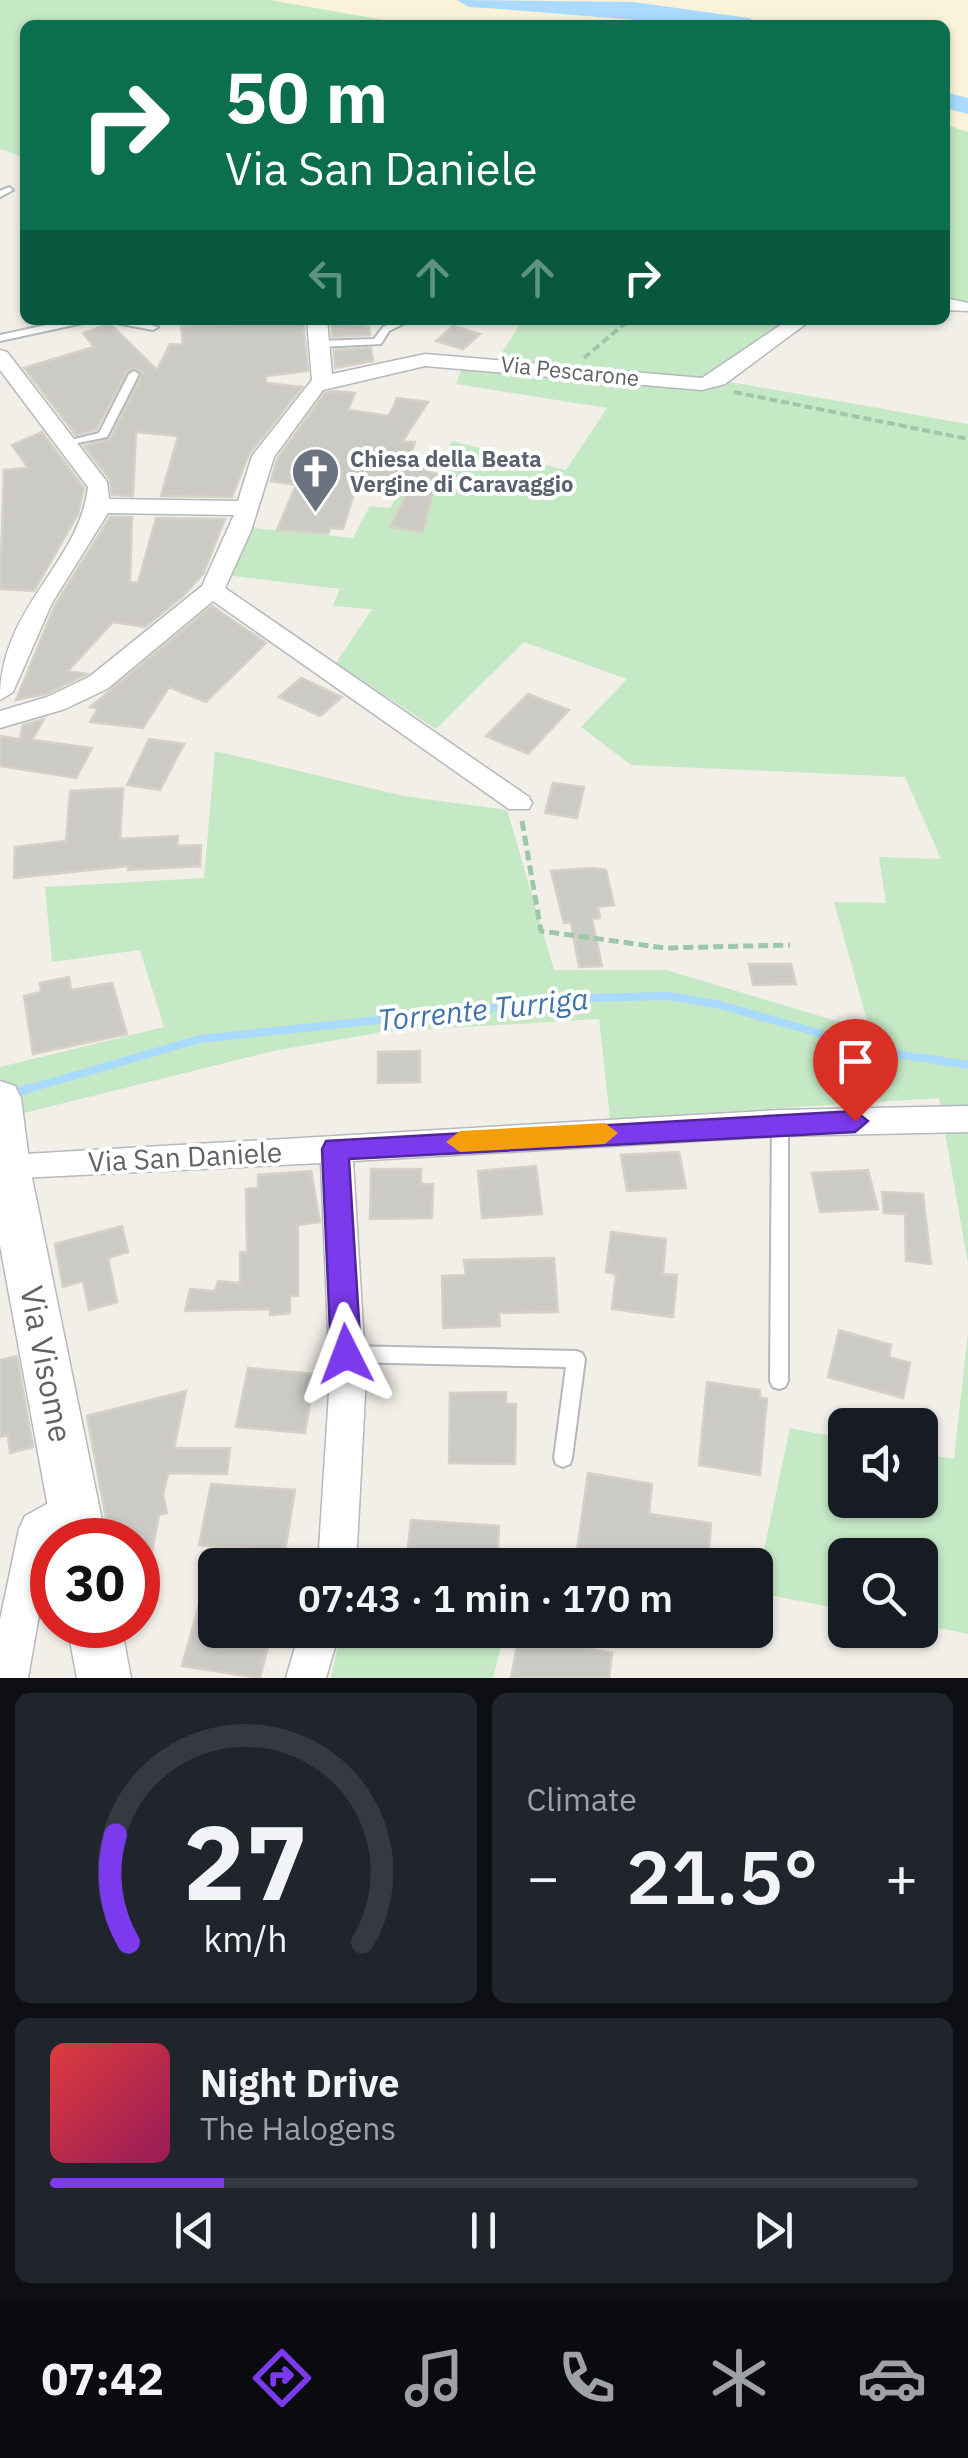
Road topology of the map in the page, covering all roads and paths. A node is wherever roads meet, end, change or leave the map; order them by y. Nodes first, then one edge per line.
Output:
1 (60, 325) edge
2 (142, 325) edge
3 (315, 325) edge
4 (395, 325) edge
5 (623, 325) edge
6 (793, 325) edge
7 (153, 327) dead end
8 (0, 338) edge
9 (320, 344) junction
10 (0, 356) edge
11 (571, 370) junction
12 (134, 374) dead end
13 (323, 384) junction
14 (702, 384) junction
15 (968, 439) edge
16 (66, 444) junction
17 (248, 503) junction
18 (96, 506) junction
19 (212, 590) junction
20 (0, 692) edge
21 (0, 720) edge
22 (519, 803) joint
23 (790, 945) dead end
24 (968, 1118) edge
25 (780, 1123) junction
26 (4, 1132) edge
27 (336, 1149) junction
28 (346, 1354) junction
29 (779, 1381) dead end
30 (563, 1458) dead end
31 (76, 1518) edge
32 (338, 1548) edge
33 (30, 1569) edge
34 (98, 1648) edge
35 (315, 1648) edge
36 (8, 1678) edge
37 (104, 1678) edge
38 (306, 1678) edge

1 - 8 lane
2 - 7 lane
3 - 9 street
4 - 9 lane
5 - 11 path
6 - 14 street
9 - 13 street
10 - 16 street
11 - 13 street, Via Pescarone
11 - 14 street, Via Pescarone
12 - 16 lane
13 - 17 street
14 - 15 path
16 - 18 street
17 - 18 street
17 - 19 street
18 - 20 street
19 - 21 street
19 - 22 street
22 - 23 path
24 - 25 street, Via San Daniele
25 - 27 street, Via San Daniele
25 - 29 lane
26 - 27 street, Via San Daniele
26 - 31 street, Via Visome
27 - 28 street
28 - 30 lane
28 - 32 street
33 - 36 street
34 - 37 street
35 - 38 street

